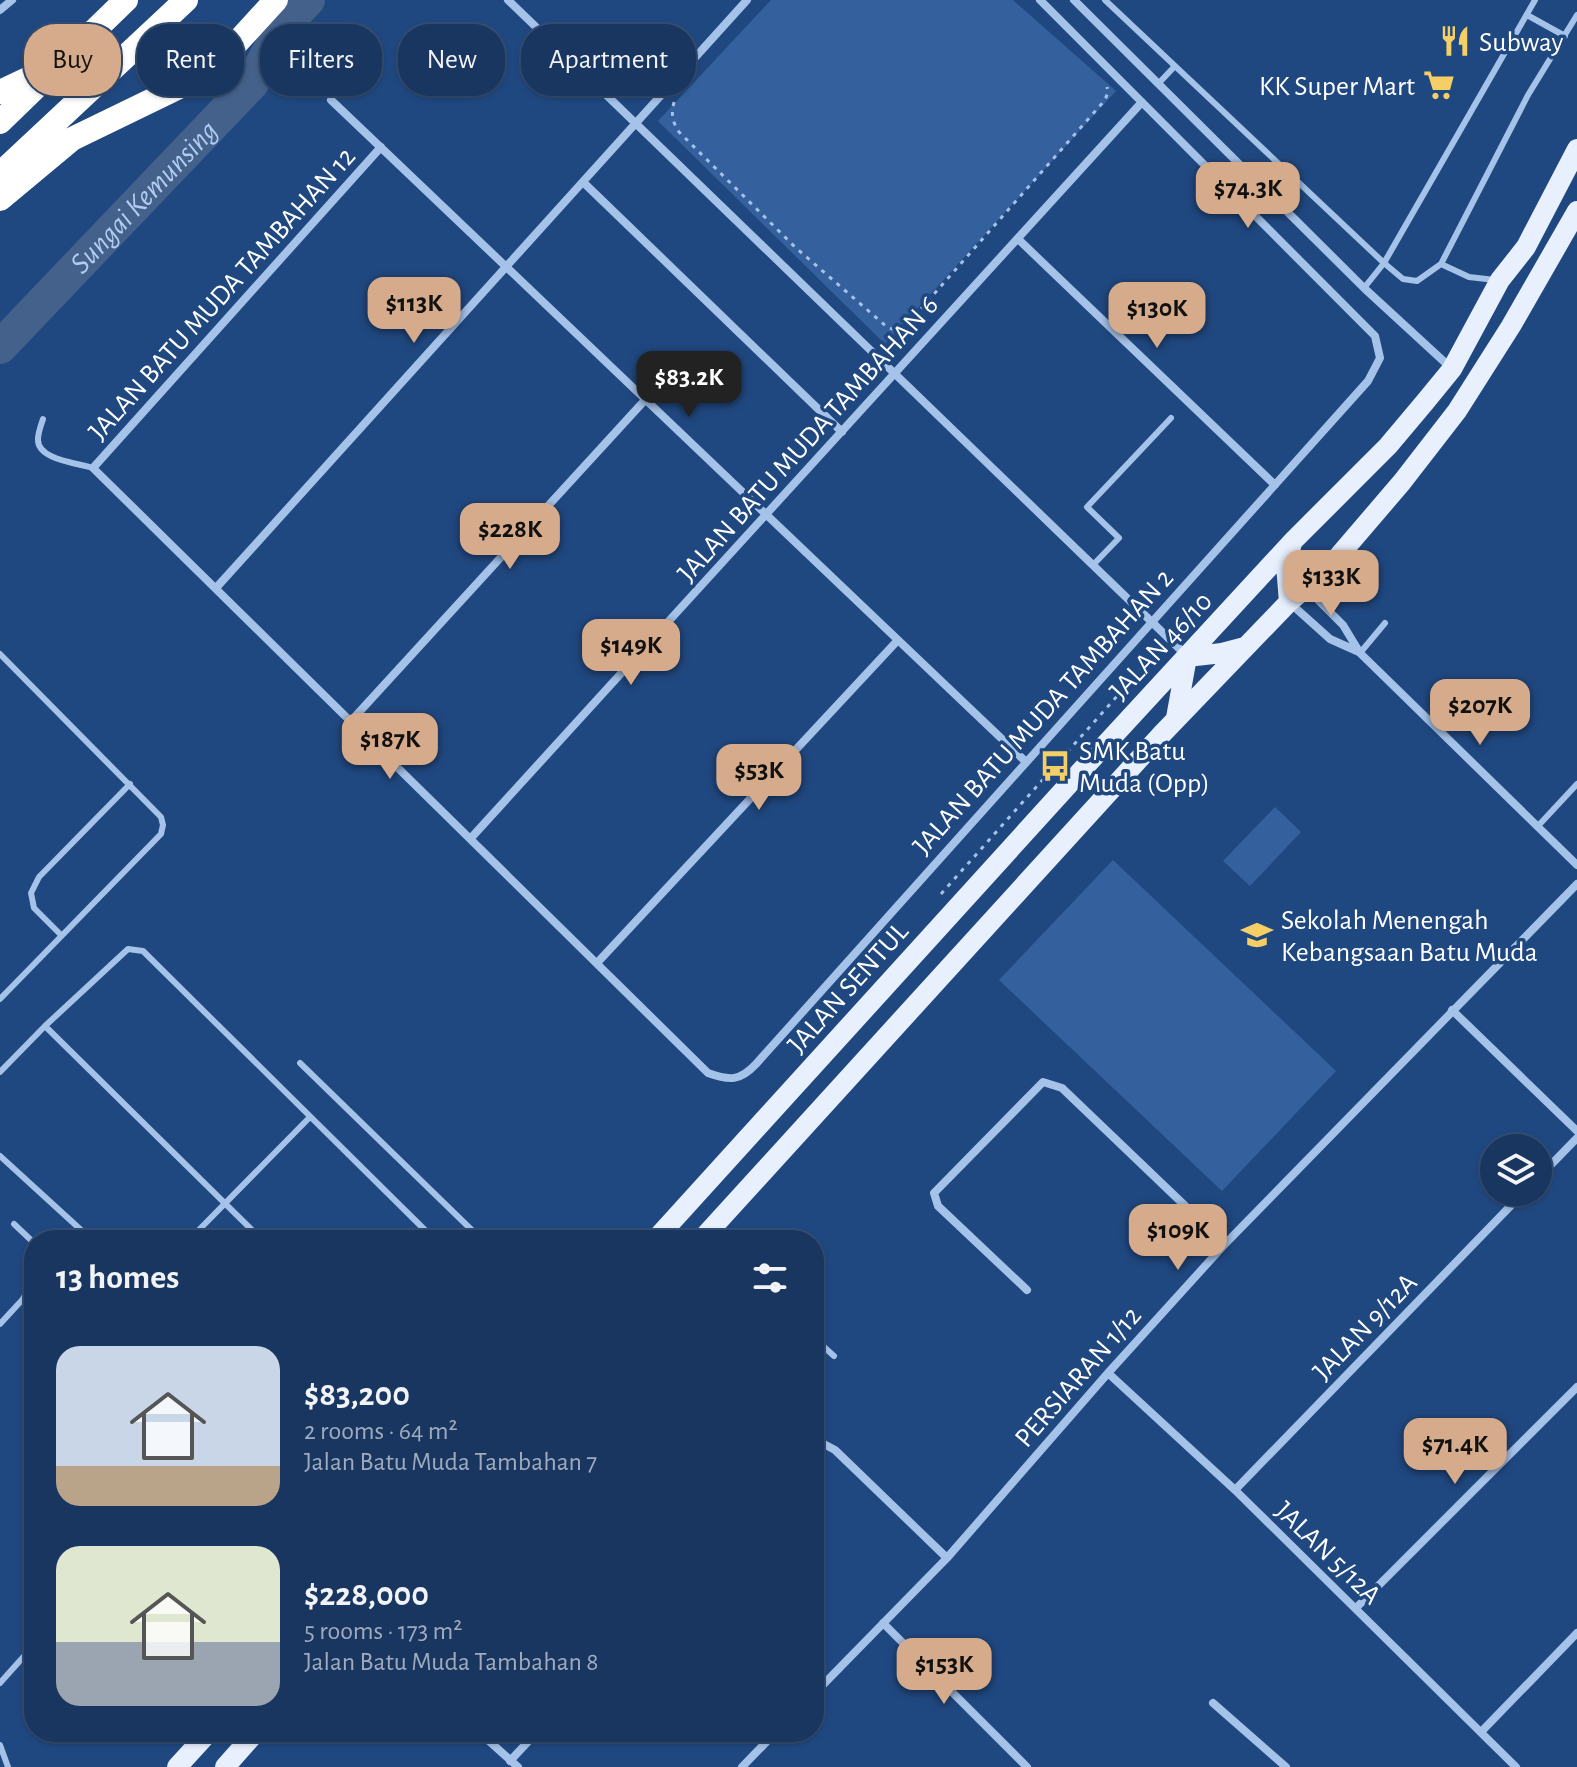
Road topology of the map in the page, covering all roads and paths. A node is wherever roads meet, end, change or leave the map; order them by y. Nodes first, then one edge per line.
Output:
1 (12, 0) edge
2 (126, 0) edge
3 (186, 0) edge
4 (276, 0) edge
5 (508, 0) edge
6 (747, 0) edge
7 (1040, 0) edge
8 (1074, 0) edge
9 (1105, 0) edge
10 (1535, 0) edge
11 (0, 10) edge
12 (1527, 15) junction
13 (1577, 15) edge
14 (101, 24) edge
15 (1565, 36) junction
16 (1175, 66) junction
17 (24, 81) edge
18 (1105, 84) dead end
19 (1158, 84) junction
20 (0, 92) edge
21 (26, 96) edge
22 (676, 96) edge
23 (331, 100) dead end
24 (1142, 102) junction
25 (0, 122) edge
26 (636, 123) junction
27 (381, 147) junction
28 (1577, 149) edge
29 (0, 174) edge
30 (583, 182) junction
31 (0, 199) edge
32 (1577, 211) edge
33 (1018, 239) junction
34 (1384, 263) junction
35 (1441, 264) junction
36 (506, 267) junction
37 (1500, 280) junction
38 (1364, 288) junction
39 (1452, 369) junction
40 (895, 374) junction
41 (645, 400) junction
42 (1171, 418) dead end
43 (43, 419) dead end
44 (842, 432) junction
45 (93, 468) junction
46 (1275, 485) junction
47 (766, 515) junction
48 (1293, 541) junction
49 (1093, 565) junction
50 (216, 588) junction
51 (1248, 590) junction
52 (1294, 591) junction
53 (1151, 622) junction
54 (1385, 623) dead end
55 (898, 640) junction
56 (1245, 647) junction
57 (1360, 653) junction
58 (0, 654) edge
59 (1187, 657) junction
60 (1176, 718) junction
61 (351, 721) junction
62 (1025, 761) junction
63 (1080, 772) joint
64 (130, 784) junction
65 (1577, 784) edge
66 (1538, 826) junction
67 (471, 838) junction
68 (1577, 865) edge
69 (1577, 884) edge
70 (61, 935) junction
71 (597, 963) junction
72 (0, 999) edge
73 (1452, 1010) junction
74 (45, 1026) junction
75 (300, 1063) dead end
76 (0, 1072) edge
77 (309, 1118) junction
78 (1577, 1131) edge
79 (1577, 1138) edge
80 (0, 1156) edge
81 (1552, 1164) edge
82 (225, 1203) junction
83 (1510, 1206) edge
84 (14, 1224) dead end
85 (81, 1230) edge
86 (199, 1230) edge
87 (252, 1230) edge
88 (425, 1230) edge
89 (472, 1230) edge
90 (664, 1230) edge
91 (713, 1230) edge
92 (24, 1233) edge
93 (1225, 1244) junction
94 (1027, 1290) dead end
95 (23, 1299) edge
96 (0, 1324) edge
97 (824, 1347) edge
98 (834, 1356) dead end
99 (1108, 1373) junction
100 (1577, 1387) edge
101 (824, 1444) edge
102 (1235, 1490) junction
103 (947, 1558) junction
104 (1356, 1608) junction
105 (883, 1623) junction
106 (1577, 1633) edge
107 (24, 1656) edge
108 (0, 1683) edge
109 (824, 1684) edge
110 (1213, 1703) dead end
111 (1481, 1732) junction
112 (200, 1742) edge
113 (247, 1742) edge
114 (490, 1742) edge
115 (530, 1742) edge
116 (766, 1742) edge
117 (0, 1745) edge
118 (514, 1764) edge
119 (8, 1767) edge
120 (177, 1767) edge
121 (225, 1767) edge
122 (742, 1767) edge
123 (1027, 1767) edge
124 (1286, 1767) edge
125 (1516, 1767) edge

1 - 11 street
2 - 14 highway
3 - 29 highway
4 - 31 highway
5 - 26 street
6 - 26 street
7 - 24 street
8 - 19 street
9 - 16 lane
10 - 12 lane
12 - 15 lane
12 - 34 lane
13 - 15 lane
15 - 35 lane
16 - 19 lane
16 - 34 lane
17 - 20 highway
18 - 22 path
19 - 38 street
21 - 25 highway
23 - 27 street
24 - 33 street, JALAN BATU MUDA TAMBAHAN 6
24 - 46 street, JALAN BATU MUDA TAMBAHAN 2
26 - 30 street
26 - 40 street
27 - 36 street
27 - 45 street, JALAN BATU MUDA TAMBAHAN 12
28 - 37 main road
30 - 36 street
30 - 44 street
32 - 52 main road
33 - 40 street, JALAN BATU MUDA TAMBAHAN 6
33 - 46 street
34 - 35 lane
34 - 38 lane
35 - 37 lane
36 - 41 street
36 - 50 street
37 - 39 main road
38 - 39 street
39 - 48 main road
40 - 44 street, JALAN BATU MUDA TAMBAHAN 6
40 - 49 street
41 - 47 street
41 - 61 street
42 - 49 lane
43 - 45 lane
44 - 47 street, JALAN BATU MUDA TAMBAHAN 6
45 - 50 street
46 - 53 street, JALAN BATU MUDA TAMBAHAN 2
47 - 55 street
47 - 67 street, JALAN BATU MUDA TAMBAHAN 6
48 - 51 main road
48 - 52 main road
49 - 53 street
50 - 61 street
51 - 52 main road
51 - 59 main road, JALAN 46/10
52 - 56 main road
52 - 57 street
52 - 57 street
53 - 59 street
53 - 62 street, JALAN BATU MUDA TAMBAHAN 2
54 - 57 lane
55 - 62 street
55 - 71 street
56 - 59 main road
56 - 60 main road
57 - 66 street
58 - 64 lane
59 - 60 main road
59 - 63 main road, JALAN 46/10
60 - 91 main road
61 - 67 street
62 - 71 street, JALAN BATU MUDA TAMBAHAN 2
63 - 90 main road, JALAN SENTUL
64 - 70 lane
64 - 70 lane
65 - 66 lane
66 - 68 street
67 - 71 street
69 - 73 street, PERSIARAN 1/12
70 - 72 lane
73 - 78 street
73 - 93 street, PERSIARAN 1/12
74 - 76 lane
74 - 77 lane
74 - 82 lane
75 - 89 lane
77 - 82 lane
77 - 88 lane
79 - 81 street
80 - 85 lane
82 - 86 lane
82 - 87 lane
83 - 102 street, JALAN 9/12A
84 - 92 lane
93 - 94 street
93 - 99 street, PERSIARAN 1/12
95 - 96 lane
97 - 98 lane
99 - 102 street, JALAN 5/12A
99 - 103 street, PERSIARAN 1/12
100 - 104 street
101 - 103 street
102 - 104 street, JALAN 5/12A
103 - 105 street, PERSIARAN 1/12
104 - 111 street, JALAN 5/12A
105 - 109 street, PERSIARAN 1/12
105 - 123 street
106 - 111 street
107 - 108 lane
110 - 124 street
111 - 125 street, JALAN 5/12A
112 - 120 main road
113 - 121 main road
114 - 118 street
115 - 118 street
116 - 122 street
117 - 119 lane

